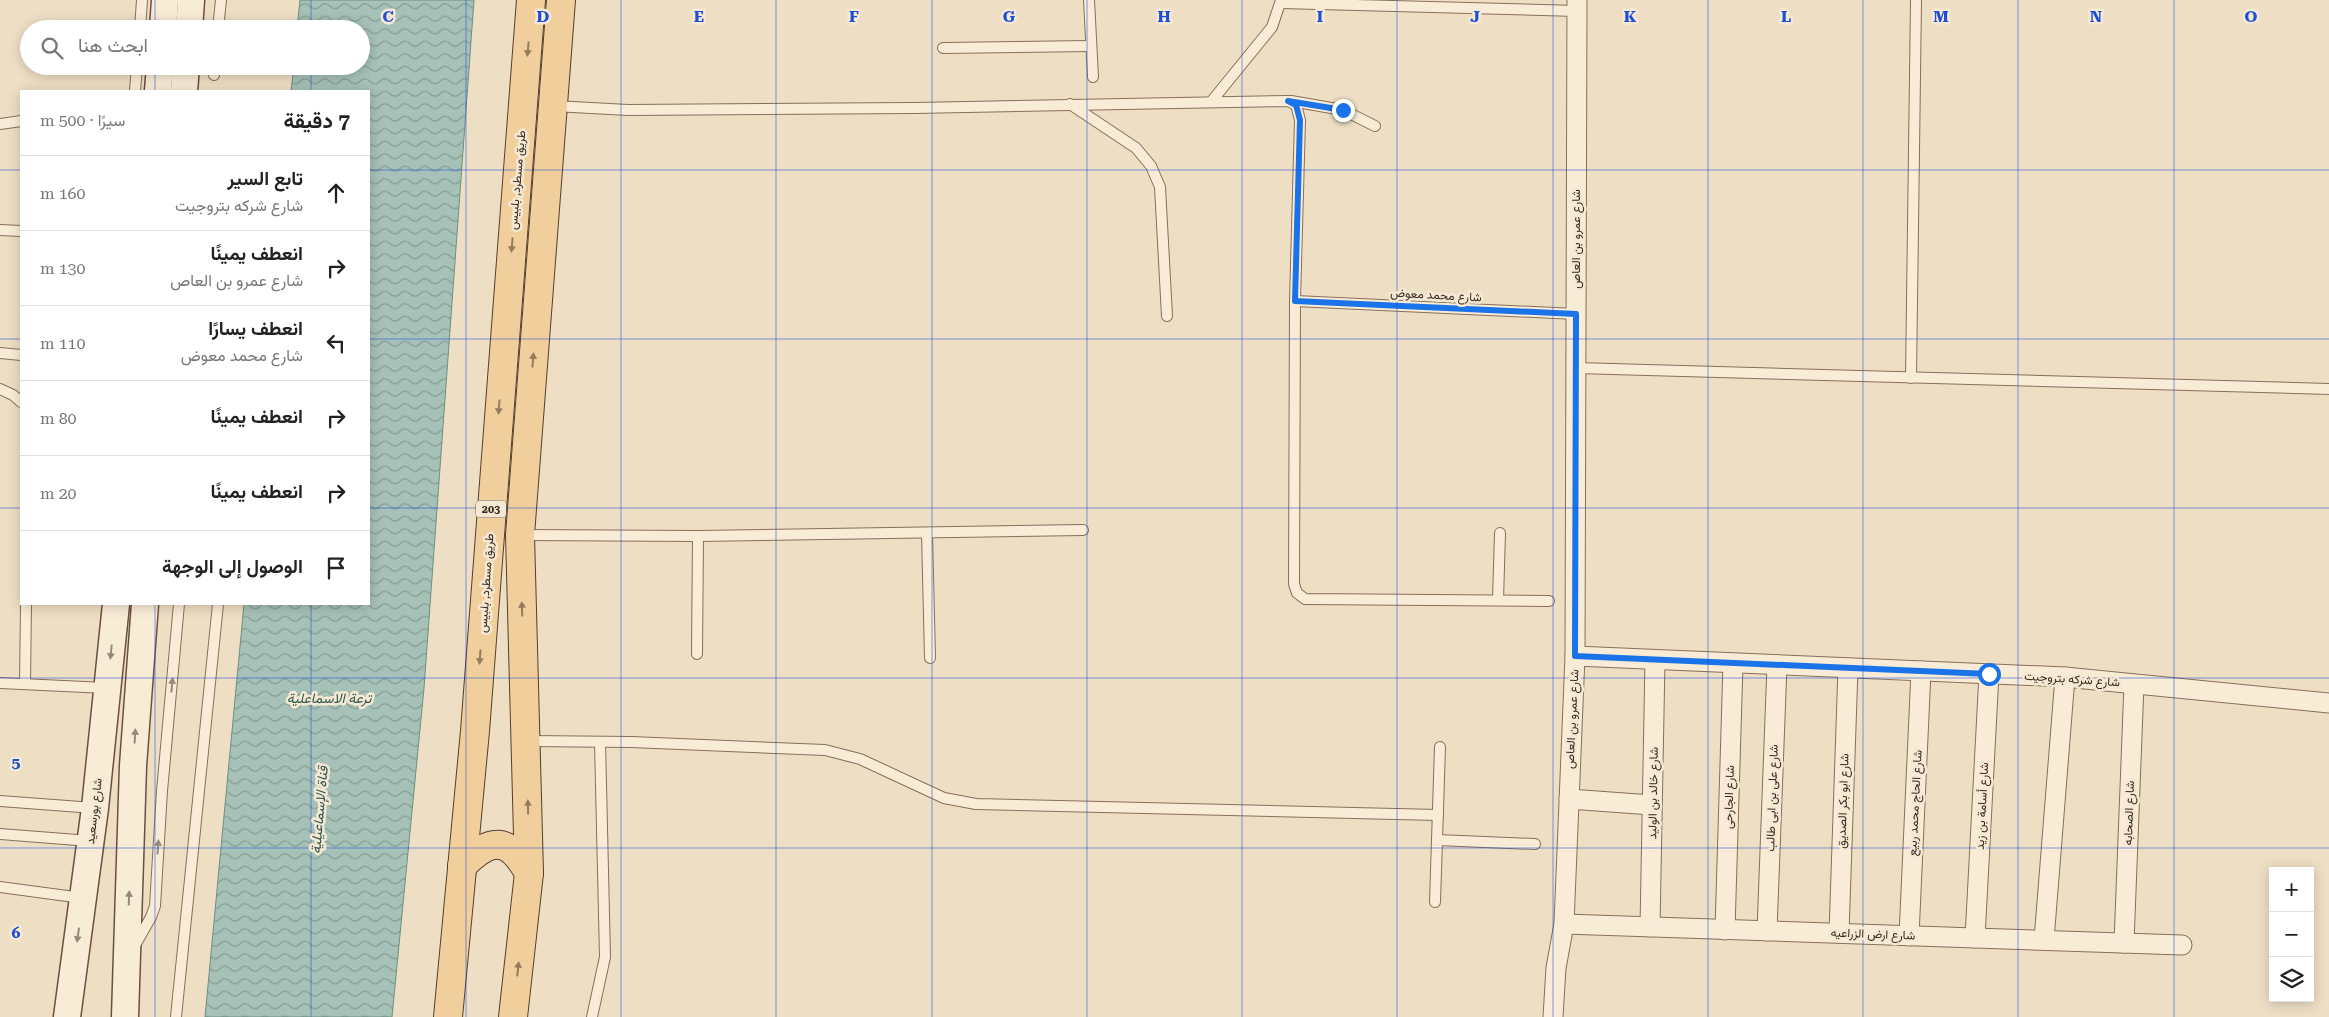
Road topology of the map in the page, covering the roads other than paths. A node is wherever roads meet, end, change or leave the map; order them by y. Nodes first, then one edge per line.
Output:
1 (142, 0) edge
2 (165, 0) edge
3 (191, 0) edge
4 (221, 0) edge
5 (531, 0) edge
6 (561, 0) edge
7 (1089, 0) edge
8 (1916, 0) edge
9 (1281, 2) edge
10 (1543, 5) edge
11 (1577, 6) edge
12 (141, 20) edge
13 (164, 20) edge
14 (190, 20) edge
15 (219, 20) edge
16 (1091, 46) junction
17 (943, 48) dead end
18 (136, 75) edge
19 (159, 75) edge
20 (185, 75) edge
21 (1093, 77) dead end
22 (135, 90) edge
23 (158, 90) edge
24 (184, 90) edge
25 (1288, 101) junction
26 (1211, 102) junction
27 (1070, 104) junction
28 (552, 106) junction
29 (20, 121) edge
30 (0, 124) edge
31 (1375, 126) dead end
32 (0, 230) edge
33 (20, 231) edge
34 (1295, 301) junction
35 (1576, 314) junction
36 (1167, 316) dead end
37 (0, 354) edge
38 (20, 355) edge
39 (1576, 368) junction
40 (1911, 378) junction
41 (0, 389) edge
42 (2329, 389) edge
43 (20, 401) edge
44 (1083, 530) dead end
45 (927, 533) junction
46 (1500, 533) dead end
47 (520, 535) junction
48 (698, 536) junction
49 (1498, 600) junction
50 (1549, 601) dead end
51 (26, 605) edge
52 (116, 605) edge
53 (145, 605) edge
54 (179, 605) edge
55 (218, 605) edge
56 (697, 654) dead end
57 (1575, 656) junction
58 (930, 658) dead end
59 (1655, 660) junction
60 (1733, 664) junction
61 (1777, 665) junction
62 (1848, 668) junction
63 (1921, 671) junction
64 (1989, 674) junction
65 (2065, 676) junction
66 (0, 683) edge
67 (25, 684) junction
68 (2134, 684) junction
69 (108, 688) junction
70 (2329, 703) edge
71 (527, 741) junction
72 (600, 742) junction
73 (1440, 747) dead end
74 (1569, 799) junction
75 (0, 801) edge
76 (1652, 805) junction
77 (95, 808) junction
78 (1438, 815) junction
79 (0, 834) edge
80 (1437, 840) junction
81 (90, 841) junction
82 (1535, 844) dead end
83 (462, 866) junction
84 (529, 873) junction
85 (0, 887) edge
86 (83, 898) junction
87 (1435, 902) dead end
88 (1564, 924) junction
89 (1650, 927) junction
90 (1725, 930) junction
91 (1767, 931) junction
92 (1838, 933) junction
93 (1909, 936) junction
94 (1975, 938) junction
95 (2044, 940) junction
96 (2124, 943) junction
97 (2182, 945) dead end
98 (127, 958) junction
99 (67, 1017) edge
100 (125, 1017) edge
101 (176, 1017) edge
102 (448, 1017) edge
103 (512, 1017) edge
104 (592, 1017) edge
105 (1553, 1017) edge

1 - 12 lane
2 - 13 main road
3 - 14 main road
4 - 15 lane
5 -> 83 main road, طريق مسطرد, بلبيس / 203
6 - 28 main road, 203
7 - 16 lane
8 - 40 lane
9 - 10 lane
9 - 26 lane
10 - 11 lane
11 - 35 street, شارع عمرو بن العاص
16 - 17 lane
16 - 21 lane
18 - 22 lane
19 - 23 main road
20 - 24 main road
25 - 26 lane
25 - 31 lane
25 - 34 lane
26 - 27 lane
27 - 28 lane
27 - 36 lane
47 -> 28 main road, 203
29 - 30 lane
32 - 33 lane
34 - 35 lane, شارع محمد معوض
34 - 49 lane
35 - 39 street, شارع عمرو بن العاص
37 - 38 lane
39 - 40 lane
39 - 57 street, شارع عمرو بن العاص
40 - 42 lane
41 - 43 lane
44 - 45 lane
45 - 48 lane
45 - 58 lane
46 - 49 lane
47 - 48 lane
71 -> 47 main road, 203
48 - 56 lane
49 - 50 lane
51 - 67 lane
52 -> 69 main road, شارع بورسعيد
98 -> 53 main road
98 -> 54 lane
55 - 101 lane
57 - 59 street, شارع شركه بتروجيت
57 - 74 street, شارع عمرو بن العاص
59 - 60 street, شارع شركه بتروجيت
59 - 76 street, شارع خالد بن الوليد
60 - 61 street, شارع شركه بتروجيت
60 - 90 street, شارع الجارحى
61 - 62 street, شارع شركه بتروجيت
61 - 91 street, شارع على بن ابى طالب
62 - 63 street, شارع شركه بتروجيت
62 - 92 street, شارع ابو بكر الصديق
63 - 64 street, شارع شركه بتروجيت
63 - 93 street, شارع الحاج محمد ربيع
64 - 65 street, شارع شركه بتروجيت
64 - 94 street, شارع أسامة بن زيد
65 - 68 street, شارع شركه بتروجيت
65 - 95 street
66 - 67 lane
67 - 69 lane
68 - 70 street, شارع شركه بتروجيت
68 - 96 street, شارع الصحابه
69 - 77 main road, شارع بورسعيد
71 - 72 lane
84 -> 71 main road, 203
72 - 78 lane
72 - 104 lane
73 - 78 lane
74 - 76 street
74 - 88 street, شارع عمرو بن العاص
75 - 77 lane
76 - 89 street, شارع خالد بن الوليد
77 - 81 main road, شارع بورسعيد
78 - 80 lane
79 - 81 lane
80 - 82 lane
80 - 87 lane
81 - 86 main road, شارع بورسعيد
83 - 84 main road
83 - 102 main road, طريق مسطرد, بلبيس / 203
103 -> 84 main road, 203
85 - 86 lane
86 -> 99 main road, شارع بورسعيد
88 - 89 street, شارع ارض الزراعيه
88 - 105 street, شارع عمرو بن العاص
89 - 90 street, شارع ارض الزراعيه
90 - 91 street, شارع ارض الزراعيه
91 - 92 street, شارع ارض الزراعيه
92 - 93 street, شارع ارض الزراعيه
93 - 94 street, شارع ارض الزراعيه
94 - 95 street, شارع ارض الزراعيه
95 - 96 street, شارع ارض الزراعيه
96 - 97 street, شارع ارض الزراعيه
98 - 100 main road

